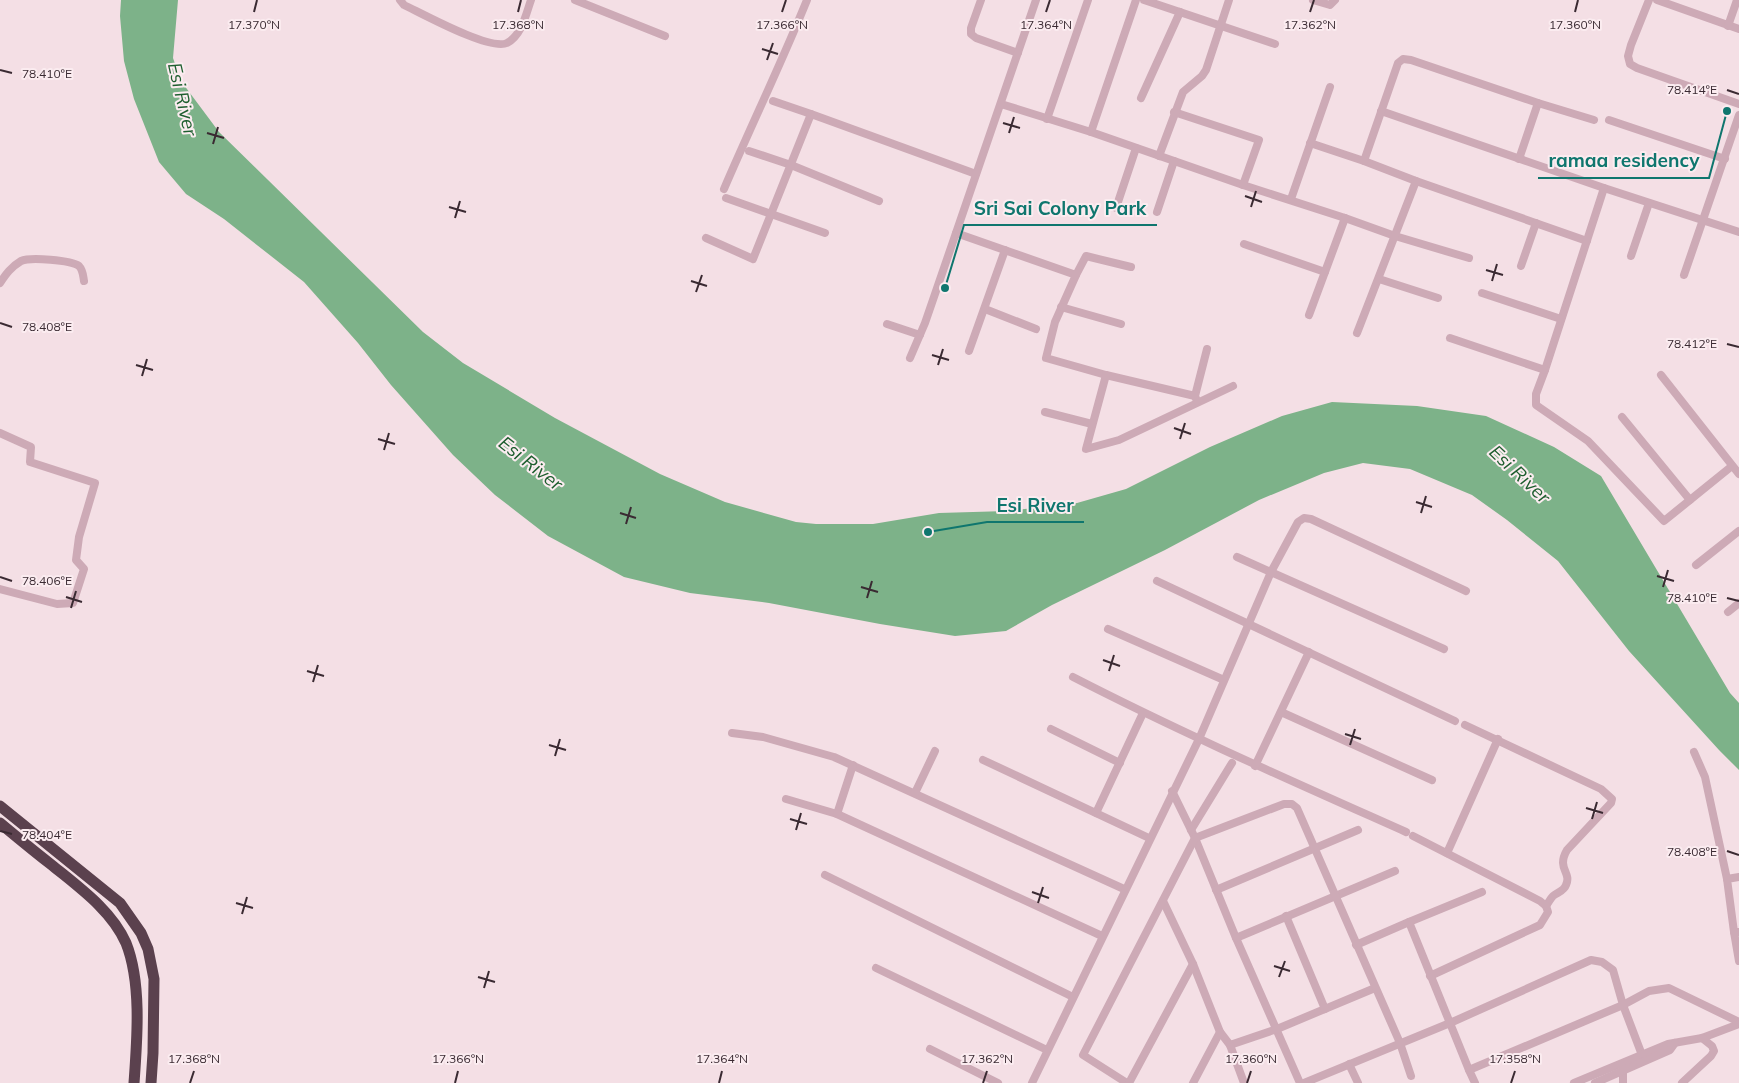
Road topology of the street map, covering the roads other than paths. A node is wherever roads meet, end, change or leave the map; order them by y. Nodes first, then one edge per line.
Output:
1 (400, 0) edge
2 (531, 0) edge
3 (575, 0) edge
4 (807, 0) edge
5 (981, 0) edge
6 (1036, 0) edge
7 (1088, 0) edge
8 (1136, 0) edge
9 (1144, 0) edge
10 (1229, 0) edge
11 (1313, 0) edge
12 (1335, 0) edge
13 (1649, 0) edge
14 (1659, 0) edge
15 (1737, 0) edge
16 (1180, 12) junction
17 (1221, 26) junction
18 (1728, 26) junction
19 (1739, 30) edge
20 (665, 36) dead end
21 (1275, 44) dead end
22 (1018, 53) junction
23 (1330, 87) dead end
24 (1141, 98) dead end
25 (773, 101) dead end
26 (1538, 103) junction
27 (1001, 104) junction
28 (1739, 104) edge
29 (1381, 111) junction
30 (1174, 112) junction
31 (811, 114) junction
32 (1739, 115) edge
33 (1047, 119) junction
34 (1594, 120) dead end
35 (1609, 120) dead end
36 (1091, 132) junction
37 (1310, 143) junction
38 (1136, 148) junction
39 (749, 151) dead end
40 (1159, 156) junction
41 (1519, 159) junction
42 (1724, 159) junction
43 (1174, 161) junction
44 (1364, 161) junction
45 (791, 165) junction
46 (976, 174) junction
47 (1416, 181) junction
48 (1243, 185) junction
49 (1604, 188) junction
50 (724, 189) dead end
51 (726, 198) dead end
52 (1290, 199) junction
53 (879, 200) dead end
54 (1649, 202) junction
55 (1116, 208) dead end
56 (1157, 212) dead end
57 (772, 215) junction
58 (1345, 218) junction
59 (1704, 220) junction
60 (1536, 223) junction
61 (1739, 232) edge
62 (825, 233) dead end
63 (956, 233) junction
64 (1395, 236) junction
65 (706, 238) dead end
66 (1587, 240) junction
67 (1244, 244) dead end
68 (1005, 250) junction
69 (1631, 256) dead end
70 (1469, 258) dead end
71 (1521, 266) dead end
72 (1131, 268) dead end
73 (1325, 272) junction
74 (1076, 275) junction
75 (1684, 275) dead end
76 (1379, 279) junction
77 (84, 280) dead end
78 (0, 283) edge
79 (1482, 293) dead end
80 (1438, 298) dead end
81 (1061, 307) junction
82 (985, 309) junction
83 (1309, 316) dead end
84 (1561, 319) junction
85 (887, 324) dead end
86 (1121, 324) dead end
87 (1036, 329) dead end
88 (1357, 333) dead end
89 (920, 335) junction
90 (1450, 338) dead end
91 (1207, 349) dead end
92 (969, 351) dead end
93 (910, 358) dead end
94 (1545, 370) junction
95 (1106, 375) junction
96 (1661, 375) dead end
97 (1233, 386) dead end
98 (1196, 400) junction
99 (1045, 412) dead end
100 (1622, 417) dead end
101 (1092, 424) junction
102 (0, 433) edge
103 (1732, 466) junction
104 (1739, 474) edge
105 (1690, 500) junction
106 (1739, 531) edge
107 (1237, 557) dead end
108 (1696, 565) dead end
109 (1271, 572) junction
110 (1157, 581) dead end
111 (0, 589) edge
112 (1466, 591) dead end
113 (1739, 603) edge
114 (1728, 612) dead end
115 (1249, 623) junction
116 (1108, 629) dead end
117 (1444, 649) dead end
118 (1309, 652) junction
119 (1072, 677) dead end
120 (1224, 680) junction
121 (1281, 712) junction
122 (1143, 713) junction
123 (1455, 720) dead end
124 (1465, 725) dead end
125 (1051, 729) dead end
126 (732, 733) dead end
127 (1198, 739) junction
128 (1498, 739) junction
129 (935, 751) dead end
130 (1694, 752) dead end
131 (983, 760) dead end
132 (1232, 762) dead end
133 (1120, 763) junction
134 (853, 765) junction
135 (1255, 766) junction
136 (1432, 780) dead end
137 (1172, 791) junction
138 (915, 793) junction
139 (786, 799) dead end
140 (0, 806) edge
141 (1096, 813) junction
142 (837, 814) junction
143 (0, 823) edge
144 (1191, 830) junction
145 (1358, 830) dead end
146 (1149, 838) junction
147 (1195, 838) junction
148 (1314, 849) junction
149 (1447, 853) junction
150 (1395, 871) dead end
151 (825, 874) dead end
152 (1739, 877) edge
153 (1727, 879) junction
154 (1124, 889) junction
155 (1216, 890) junction
156 (1482, 892) dead end
157 (1335, 897) junction
158 (1163, 901) junction
159 (1546, 906) junction
160 (1286, 916) junction
161 (1409, 922) junction
162 (1737, 932) edge
163 (1102, 936) junction
164 (1236, 938) junction
165 (1356, 945) junction
166 (1739, 961) edge
167 (1193, 964) junction
168 (876, 968) dead end
169 (1430, 976) junction
170 (1376, 988) junction
171 (1073, 997) junction
172 (1623, 1005) junction
173 (1325, 1009) junction
174 (1450, 1023) junction
175 (1739, 1023) edge
176 (1277, 1029) junction
177 (1220, 1032) junction
178 (1702, 1038) junction
179 (1400, 1043) junction
180 (1675, 1043) junction
181 (1230, 1045) junction
182 (930, 1049) dead end
183 (1047, 1050) junction
184 (1642, 1055) junction
185 (1349, 1064) junction
186 (1470, 1070) junction
187 (1623, 1071) junction
188 (1411, 1076) dead end
189 (134, 1083) edge
190 (151, 1083) edge
191 (998, 1083) edge
192 (1032, 1083) edge
193 (1128, 1083) edge
194 (1193, 1083) edge
195 (1244, 1083) edge
196 (1302, 1083) edge
197 (1358, 1083) edge
198 (1475, 1083) edge
199 (1574, 1083) edge
200 (1595, 1083) edge
201 (1624, 1083) edge
202 (1682, 1083) edge

1 - 2 street
3 - 20 street
4 - 50 street
5 - 22 street
6 - 22 street
7 - 33 street
8 - 36 street
9 - 16 street
10 - 17 street
11 - 12 street
13 - 28 street
14 - 18 street
15 - 18 street
16 - 17 street
16 - 24 street
17 - 21 street
17 - 30 street
18 - 19 street
22 - 27 street
23 - 37 street
25 - 31 street
26 - 29 street
26 - 34 street
26 - 41 street
27 - 33 street
27 - 46 street
29 - 41 street
29 - 44 street
30 - 40 street
30 - 48 street
31 - 45 street
31 - 46 street
32 - 42 street
33 - 36 street
35 - 42 street
36 - 38 street
37 - 44 street
37 - 52 street
38 - 40 street
38 - 55 street
39 - 45 street
40 - 43 street
41 - 49 street
42 - 59 street
43 - 48 street
43 - 56 street
44 - 47 street
45 - 53 street
45 - 57 street
46 - 63 street
47 - 60 street
47 - 64 street
48 - 52 street
49 - 54 street
49 - 66 street
51 - 57 street
52 - 58 street
54 - 59 street
54 - 69 street
57 - 62 street
57 - 65 street
58 - 64 street
58 - 73 street
59 - 61 street
59 - 75 street
60 - 66 street
60 - 71 street
63 - 68 street
63 - 89 street
64 - 70 street
64 - 76 street
66 - 84 street
67 - 73 street
68 - 74 street
68 - 82 street
72 - 74 street
73 - 83 street
74 - 81 street
76 - 80 street
76 - 88 street
77 - 78 street
79 - 84 street
81 - 86 street
81 - 95 street
82 - 87 street
82 - 92 street
84 - 94 street
85 - 89 street
89 - 93 street
90 - 94 street
91 - 98 street
94 - 105 street
95 - 98 street
95 - 101 street
96 - 103 street
97 - 98 street
98 - 101 street
99 - 101 street
100 - 105 street
102 - 111 street
103 - 104 street
103 - 105 street
106 - 108 street
107 - 109 street
109 - 112 street
109 - 115 street
109 - 117 street
110 - 115 street
113 - 114 street
115 - 118 street
115 - 120 street
116 - 120 street
118 - 121 street
118 - 123 street
119 - 122 street
120 - 127 street
121 - 135 street
121 - 136 street
122 - 127 street
122 - 133 street
124 - 128 street
125 - 133 street
126 - 134 street
127 - 135 street
127 - 137 street
128 - 149 street
128 - 159 street
129 - 138 street
130 - 153 street
131 - 141 street
132 - 144 street
133 - 141 street
134 - 138 street
134 - 142 street
135 - 149 street
137 - 144 street
137 - 146 street
138 - 154 street
139 - 142 street
140 - 190 highway
141 - 146 street
142 - 163 street
143 - 189 highway
144 - 147 street
145 - 148 street
146 - 154 street
147 - 148 street
147 - 155 street
147 - 158 street
148 - 155 street
148 - 157 street
149 - 159 street
150 - 157 street
151 - 171 street
152 - 153 street
153 - 162 street
154 - 163 street
155 - 164 street
156 - 161 street
157 - 160 street
157 - 165 street
158 - 167 street
158 - 193 street
159 - 169 street
160 - 164 street
160 - 173 street
161 - 165 street
161 - 169 street
162 - 166 street
163 - 171 street
164 - 176 street
165 - 170 street
167 - 177 street
167 - 193 street
168 - 183 street
169 - 174 street
170 - 173 street
170 - 179 street
171 - 183 street
172 - 174 street
172 - 175 street
172 - 184 street
172 - 186 street
173 - 176 street
174 - 179 street
174 - 186 street
175 - 178 street
176 - 181 street
176 - 196 street
177 - 181 street
177 - 194 street
178 - 180 street
178 - 202 street
179 - 185 street
179 - 188 street
180 - 184 street
180 - 187 street
181 - 195 street
182 - 191 street
183 - 192 street
184 - 199 street
185 - 196 street
185 - 197 street
186 - 198 street
187 - 200 street
187 - 201 street

